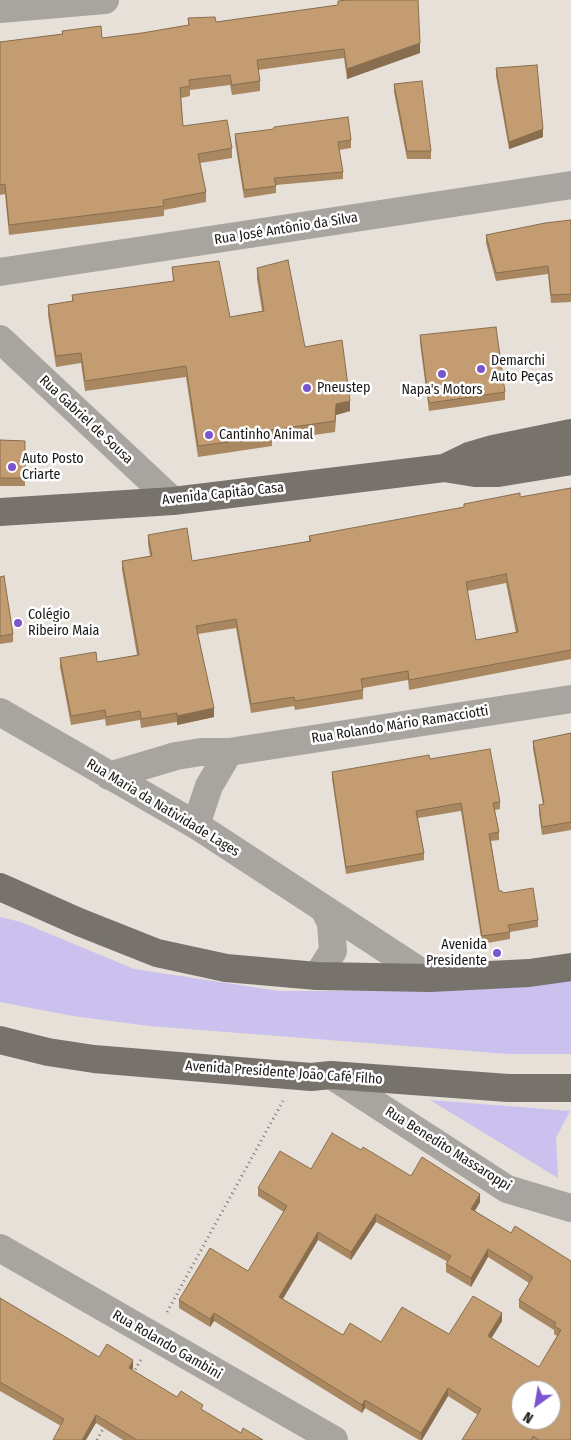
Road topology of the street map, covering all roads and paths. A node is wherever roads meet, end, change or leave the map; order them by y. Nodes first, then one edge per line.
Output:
1 (105, 0) edge
2 (0, 9) edge
3 (571, 185) edge
4 (0, 272) edge
5 (0, 339) edge
6 (571, 433) edge
7 (571, 461) edge
8 (444, 468) junction
9 (173, 500) junction
10 (0, 512) edge
11 (571, 698) edge
12 (0, 712) edge
13 (229, 752) junction
14 (109, 776) junction
15 (196, 825) junction
16 (1, 888) edge
17 (324, 909) junction
18 (571, 967) edge
19 (317, 976) junction
20 (430, 978) junction
21 (0, 1040) edge
22 (321, 1076) junction
23 (571, 1088) edge
24 (571, 1208) edge
25 (0, 1248) edge
26 (153, 1338) junction
27 (130, 1380) edge
28 (106, 1423) edge
29 (97, 1440) edge
30 (334, 1440) edge

1 - 2 street
3 - 4 street, Rua José Antônio da Silva
5 - 9 street, Rua Gabriel de Sousa
6 - 8 main road, Avenida Capitão Casa
7 - 8 main road, Avenida Capitão Casa
8 - 9 main road, Avenida Capitão Casa
9 - 10 main road, Avenida Capitão Casa
11 - 13 street, Rua Rolando Mário Ramacciotti
12 - 14 street, Rua Maria da Natividade Lages
13 - 14 street, Rua Rolando Mário Ramacciotti
13 - 15 street
14 - 15 street, Rua Maria da Natividade Lages
15 - 17 street, Rua Maria da Natividade Lages
16 - 19 main road
17 - 19 street
17 - 20 street, Rua Maria da Natividade Lages
18 - 20 main road
19 - 20 main road
21 - 22 main road, Avenida Presidente João Café Filho
22 - 23 main road, Avenida Presidente João Café Filho
22 - 24 street, Rua Benedito Massaroppi
22 - 26 path
25 - 26 street, Rua Rolando Gambini
26 - 27 path
26 - 30 street, Rua Rolando Gambini
28 - 29 path

